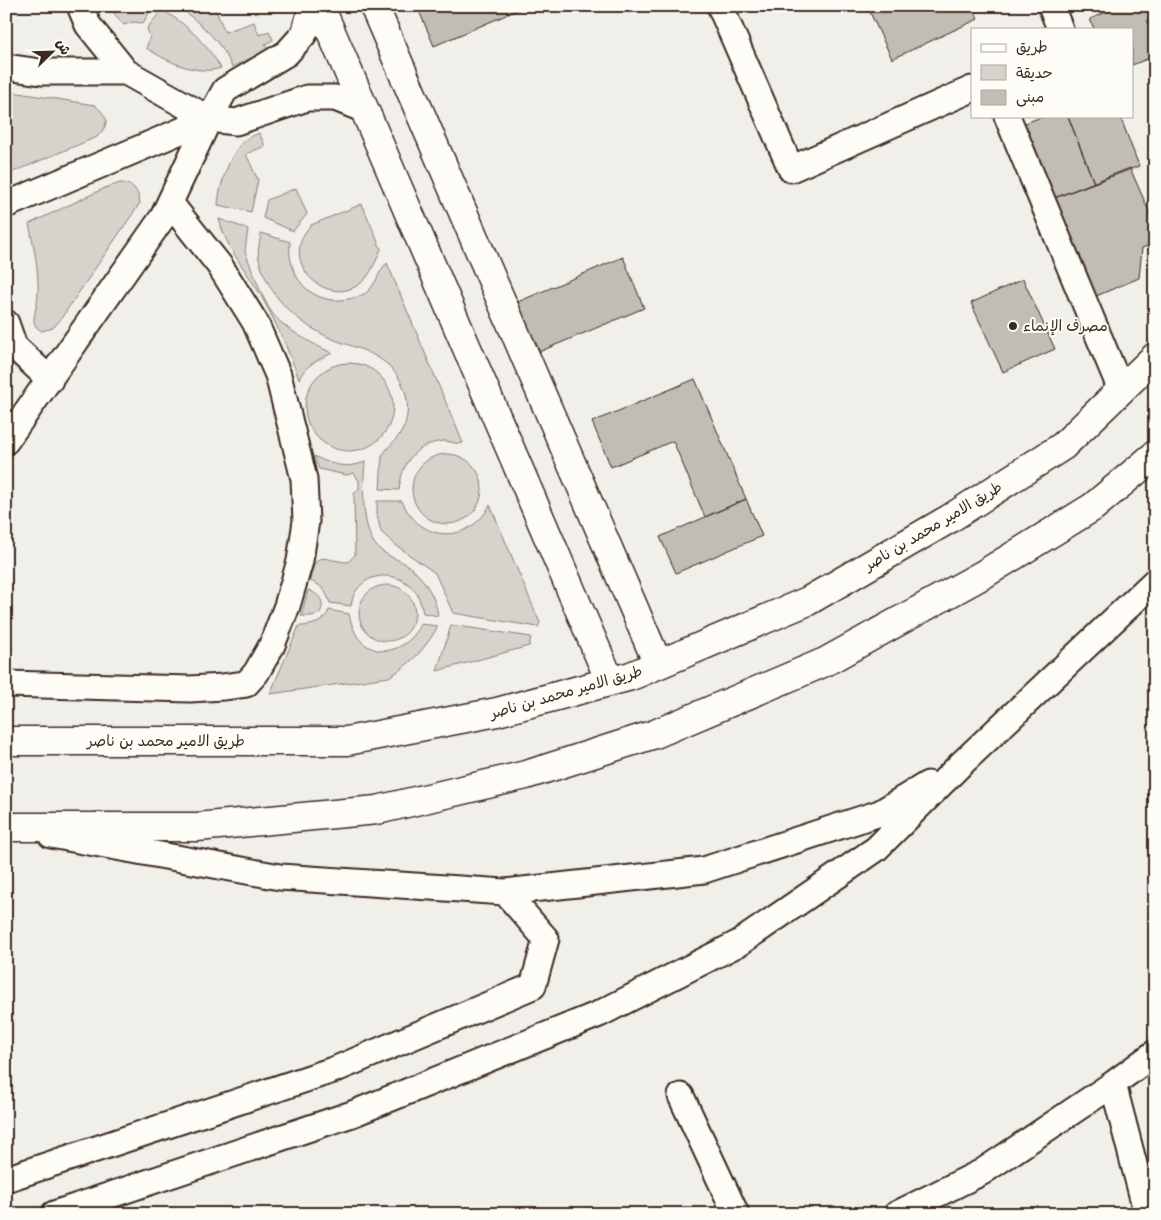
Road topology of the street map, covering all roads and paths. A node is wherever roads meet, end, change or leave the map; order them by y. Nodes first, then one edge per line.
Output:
1 (80, 6) edge
2 (312, 6) edge
3 (320, 6) edge
4 (374, 6) edge
5 (720, 6) edge
6 (1051, 6) edge
7 (1060, 28) edge
8 (6, 67) edge
9 (126, 72) junction
10 (971, 88) edge
11 (365, 110) junction
12 (1008, 118) edge
13 (209, 119) junction
14 (170, 203) junction
15 (6, 205) edge
16 (6, 323) edge
17 (1155, 357) edge
18 (50, 380) junction
19 (1121, 390) junction
20 (6, 441) edge
21 (1155, 456) edge
22 (1155, 581) edge
23 (658, 664) junction
24 (610, 681) junction
25 (6, 684) edge
26 (6, 741) edge
27 (960, 764) junction
28 (6, 827) edge
29 (505, 892) junction
30 (1155, 1053) edge
31 (1113, 1084) junction
32 (681, 1096) dead end
33 (6, 1179) edge
34 (54, 1214) edge
35 (736, 1214) edge
36 (896, 1214) edge
37 (1147, 1214) edge

1 - 9 street
2 - 13 street
3 - 11 main road
4 - 23 main road
5 - 10 street
6 - 7 street
8 - 9 street
9 - 13 street
11 - 13 street
11 - 24 main road
12 - 19 street
13 - 14 street
13 - 15 street
14 - 18 street
14 - 25 street
16 - 18 street
17 - 19 main road, طريق الامير محمد بن ناصر
18 - 20 street
19 - 23 main road, طريق الامير محمد بن ناصر
21 - 28 main road
22 - 27 street
23 - 24 main road, طريق الامير محمد بن ناصر
24 - 26 main road, طريق الامير محمد بن ناصر
27 - 29 street
27 - 34 street
28 - 29 street
29 - 33 street
30 - 31 street
31 - 36 street
31 - 37 street
32 - 35 street

